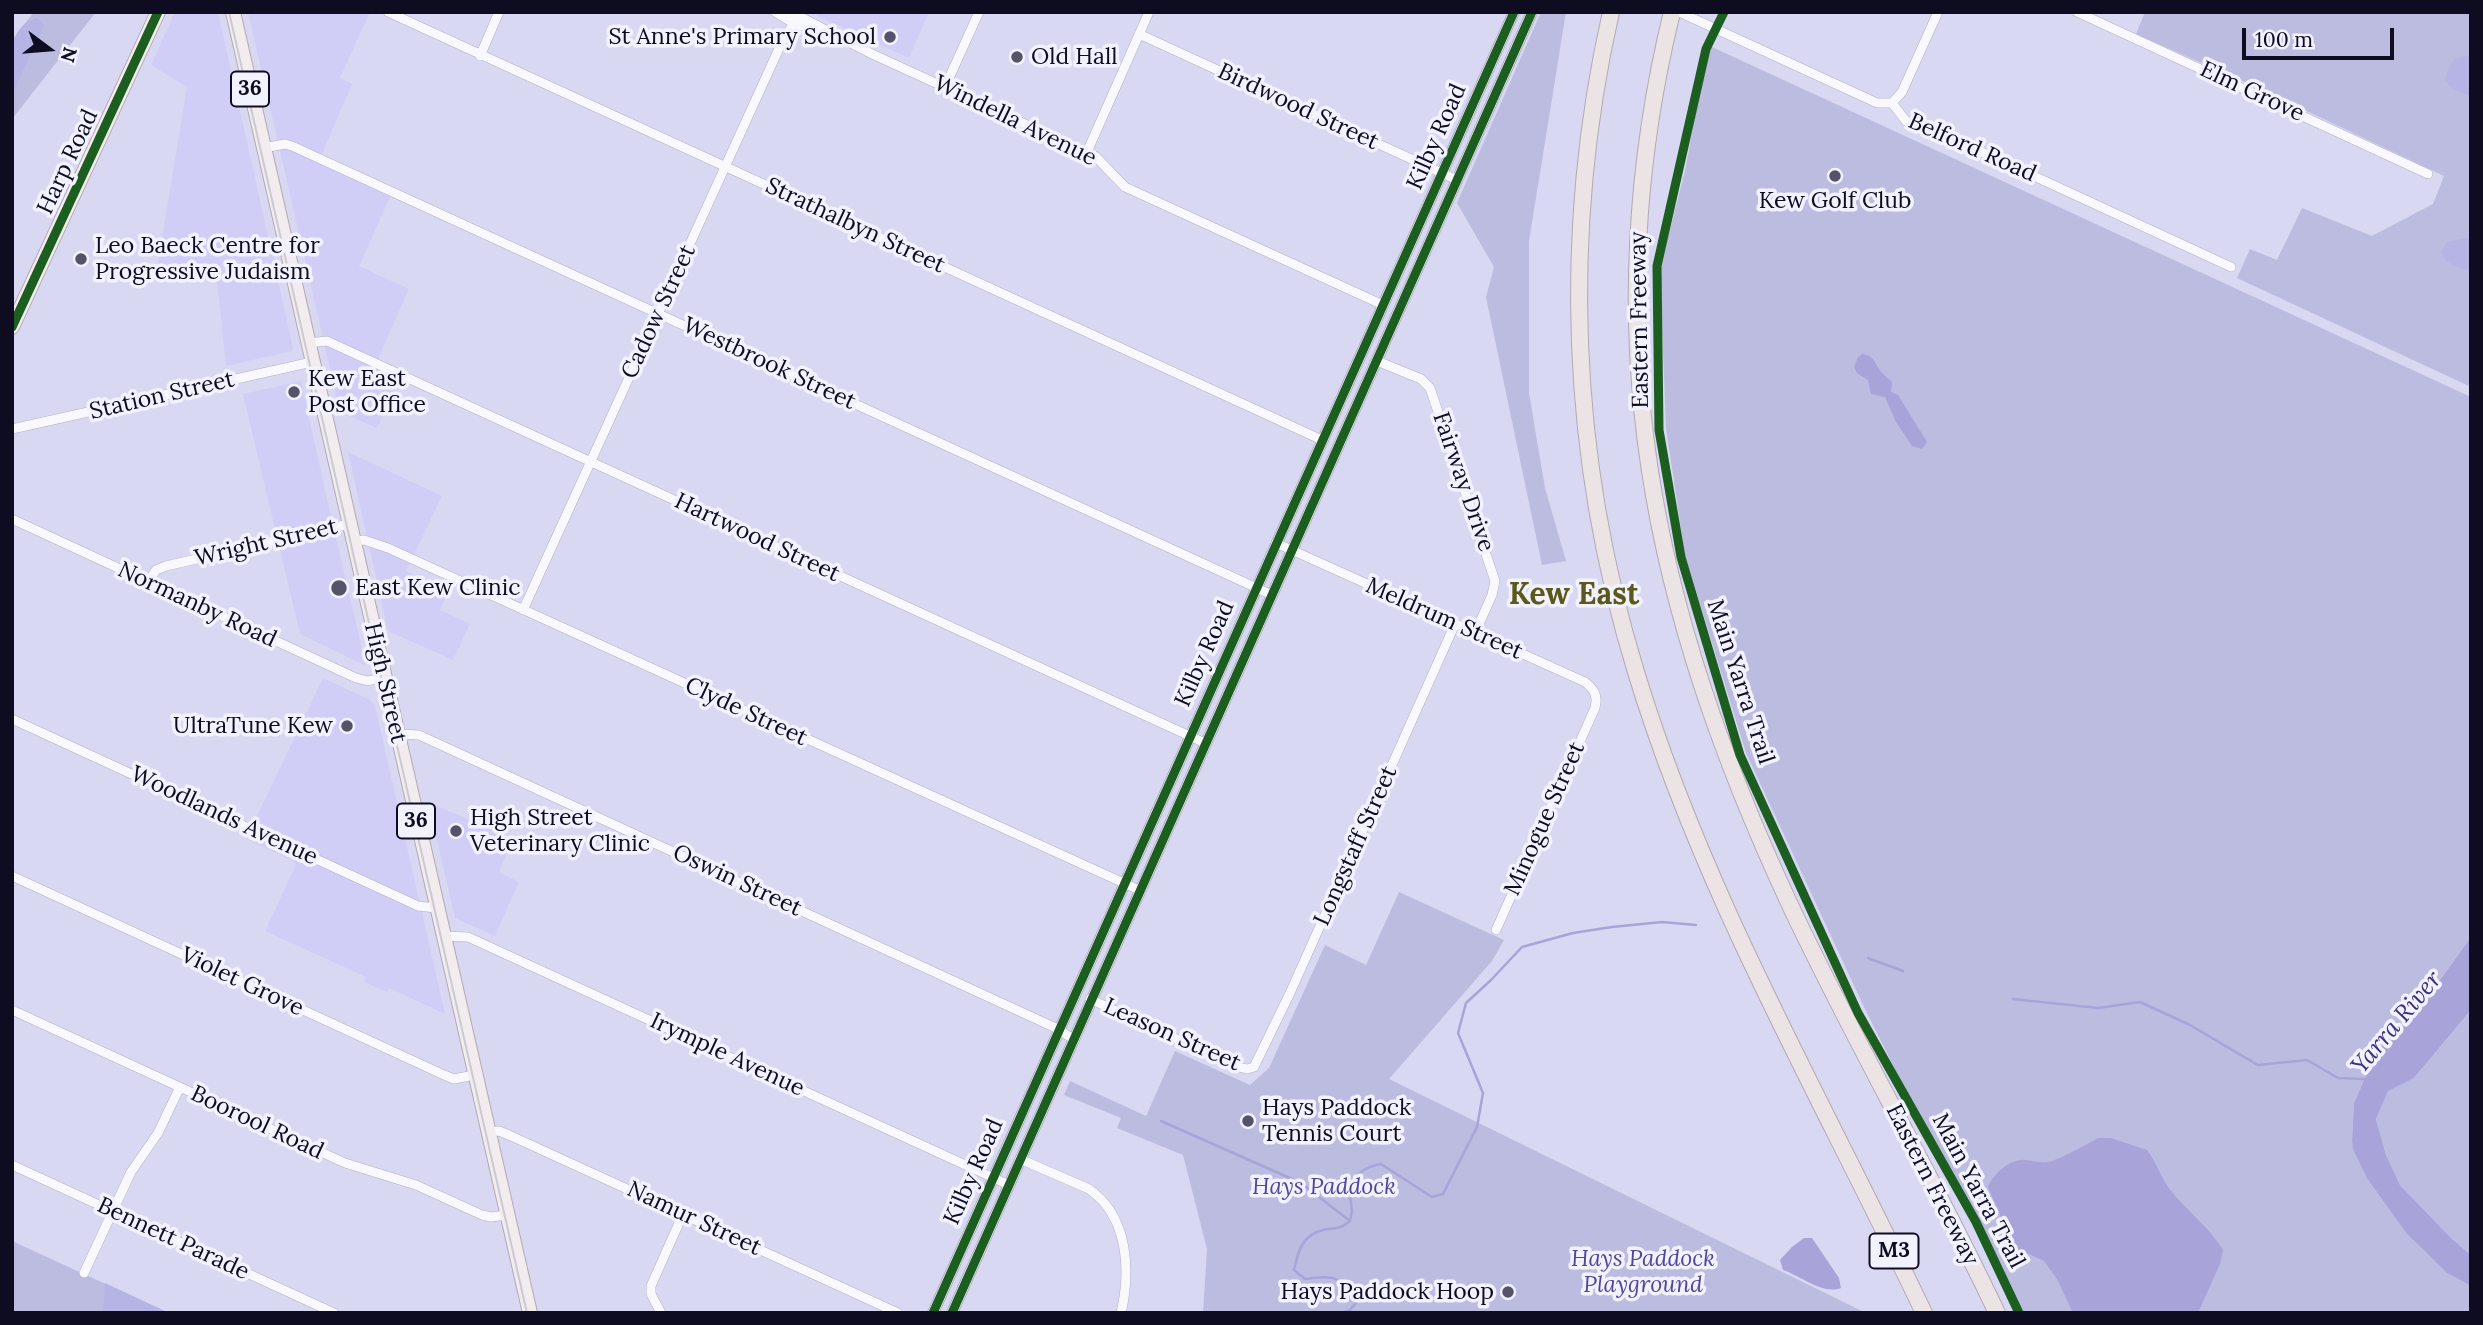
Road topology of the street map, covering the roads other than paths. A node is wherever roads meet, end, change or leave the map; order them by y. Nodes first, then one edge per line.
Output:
1 (158, 12) edge
2 (233, 12) edge
3 (388, 12) edge
4 (499, 12) edge
5 (775, 12) edge
6 (979, 12) edge
7 (1149, 12) edge
8 (1514, 12) edge
9 (1532, 12) edge
10 (1612, 12) edge
11 (1672, 12) edge
12 (1679, 12) edge
13 (1938, 12) edge
14 (2077, 12) edge
15 (796, 16) edge
16 (1139, 34) junction
17 (480, 56) junction
18 (945, 87) junction
19 (1892, 103) junction
20 (264, 148) junction
21 (1087, 152) junction
22 (726, 167) junction
23 (1441, 173) junction
24 (2428, 174) dead end
25 (1457, 180) junction
26 (2231, 267) dead end
27 (1382, 305) junction
28 (659, 314) junction
29 (12, 327) edge
30 (308, 343) junction
31 (1377, 360) junction
32 (312, 362) junction
33 (12, 429) edge
34 (1322, 440) junction
35 (590, 462) junction
36 (12, 519) edge
37 (349, 524) junction
38 (353, 541) junction
39 (1276, 543) junction
40 (1292, 549) junction
41 (148, 582) junction
42 (1256, 587) junction
43 (1272, 595) junction
44 (523, 610) junction
45 (1455, 624) junction
46 (1475, 633) junction
47 (384, 677) junction
48 (1595, 708) joint
49 (12, 719) edge
50 (397, 734) junction
51 (1189, 736) junction
52 (1205, 743) junction
53 (12, 876) edge
54 (1123, 884) junction
55 (1139, 890) junction
56 (436, 908) junction
57 (1496, 930) dead end
58 (443, 936) junction
59 (1090, 999) junction
60 (12, 1010) edge
61 (1058, 1029) junction
62 (1073, 1040) junction
63 (1254, 1067) joint
64 (474, 1075) junction
65 (180, 1087) junction
66 (487, 1132) junction
67 (1020, 1159) junction
68 (12, 1165) edge
69 (993, 1177) junction
70 (1009, 1185) junction
71 (1864, 1189) junction
72 (113, 1211) junction
73 (683, 1214) junction
74 (507, 1215) junction
75 (84, 1273) dead end
76 (334, 1313) edge
77 (530, 1313) edge
78 (661, 1313) edge
79 (898, 1313) edge
80 (933, 1313) edge
81 (952, 1313) edge
82 (1121, 1313) edge
83 (1913, 1313) edge
84 (1924, 1313) edge
85 (1997, 1313) edge

1 - 29 main road, Harp Road
2 - 20 main road, High Street / 36
3 - 17 street, Strathalbyn Street
4 - 17 street
5 - 15 street, Windella Avenue
6 - 18 street
7 - 16 street
8 - 23 street, Kilby Road
9 - 25 street, Kilby Road
10 - 71 highway, M3
11 - 85 highway, Eastern Freeway
12 - 19 street, Belford Road
13 - 19 street
14 - 24 street, Elm Grove
15 - 18 street, Windella Avenue
15 - 22 street, Cadow Street
16 - 21 street
16 - 23 street, Birdwood Street
17 - 22 street, Strathalbyn Street
18 - 21 street, Windella Avenue
19 - 26 street, Belford Road
20 - 28 street, Westbrook Street
20 - 30 main road, High Street / 36
21 - 27 street, Windella Avenue
22 - 28 street, Cadow Street
22 - 34 street, Strathalbyn Street
23 - 25 street, Birdwood Street
23 - 27 street, Kilby Road
25 - 31 street, Kilby Road
27 - 34 street, Kilby Road
28 - 35 street, Cadow Street
28 - 42 street, Westbrook Street
30 - 32 main road, High Street / 36
30 - 35 street, Hartwood Street
31 - 40 street, Kilby Road
31 - 46 street, Fairway Drive
32 - 33 street, Station Street
32 - 37 main road, High Street / 36
34 - 39 street, Kilby Road
35 - 44 street, Cadow Street
35 - 51 street, Hartwood Street
36 - 41 street, Normanby Road
37 - 38 main road, High Street / 36
37 - 41 street, Wright Street
38 - 44 street, Clyde Street
38 - 47 main road, High Street / 36
39 - 40 street, Meldrum Street
39 - 42 street, Kilby Road
40 - 43 street, Kilby Road
40 - 45 street, Meldrum Street
41 - 47 street, Normanby Road
42 - 43 street, Westbrook Street
42 - 51 street, Kilby Road
43 - 52 street, Kilby Road
44 - 54 street, Clyde Street
45 - 46 street, Meldrum Street
45 - 63 street, Longstaff Street
46 - 48 street, Meldrum Street
47 - 50 main road, High Street / 36
48 - 57 street, Minogue Street
49 - 56 street, Woodlands Avenue
50 - 56 main road, High Street / 36
50 - 61 street, Oswin Street
51 - 52 street, Hartwood Street
51 - 54 street, Kilby Road
52 - 55 street, Kilby Road
53 - 64 street, Violet Grove
54 - 55 street, Clyde Street
54 - 61 street, Kilby Road
55 - 59 street, Kilby Road
56 - 58 main road, High Street / 36
58 - 64 main road, High Street / 36
58 - 69 street, Irymple Avenue
59 - 62 street, Kilby Road
59 - 63 street, Leason Street
60 - 65 street, Boorool Road
61 - 62 street, Oswin Street
61 - 69 street, Kilby Road
62 - 67 street, Kilby Road
64 - 66 main road, High Street / 36
65 - 72 street
65 - 74 street, Boorool Road
66 - 73 street, Namur Street
66 - 74 main road, High Street / 36
67 - 70 street, Kilby Road
67 - 82 street
68 - 72 street, Bennett Parade
69 - 70 street, Irymple Avenue
69 - 80 street, Kilby Road
70 - 81 street, Kilby Road
71 - 83 highway
71 - 84 highway, M3
72 - 75 street
72 - 76 street, Bennett Parade
73 - 78 street
73 - 79 street, Namur Street
74 - 77 main road, High Street / 36

